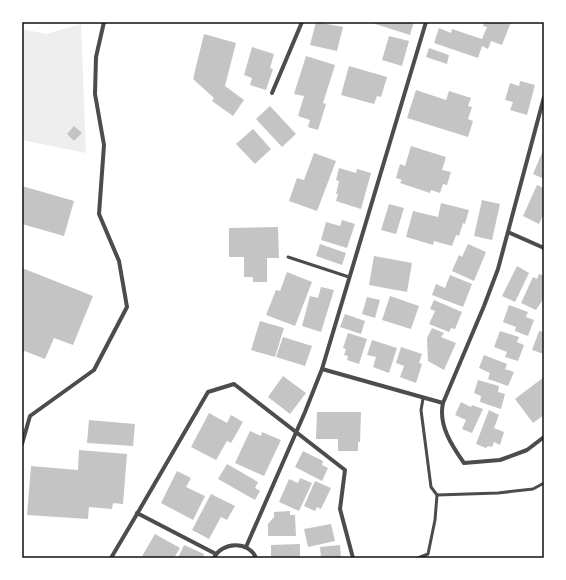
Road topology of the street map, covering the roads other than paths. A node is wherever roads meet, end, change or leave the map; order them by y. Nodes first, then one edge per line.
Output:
1 (104, 22) edge
2 (302, 22) edge
3 (426, 22) edge
4 (272, 93) dead end
5 (544, 97) edge
6 (542, 110) edge
7 (508, 232) junction
8 (544, 248) edge
9 (288, 258) dead end
10 (349, 277) junction
11 (322, 369) junction
12 (423, 399) junction
13 (443, 403) junction
14 (296, 432) junction
15 (544, 437) edge
16 (22, 444) edge
17 (544, 483) edge
18 (437, 496) junction
19 (137, 513) junction
20 (246, 547) junction
21 (215, 556) edge
22 (111, 558) edge
23 (256, 558) edge
24 (353, 558) edge
25 (418, 558) edge

1 - 16 street
2 - 4 street
3 - 10 street
5 - 6 street
6 - 7 street
7 - 8 street
7 - 13 street
9 - 10 lane
10 - 11 street
11 - 12 street
11 - 14 street
12 - 13 street
12 - 18 lane
13 - 15 street
14 - 19 street
14 - 20 street
14 - 24 street
17 - 18 lane
18 - 25 lane
19 - 21 street
19 - 22 street
20 - 21 street
20 - 23 street

